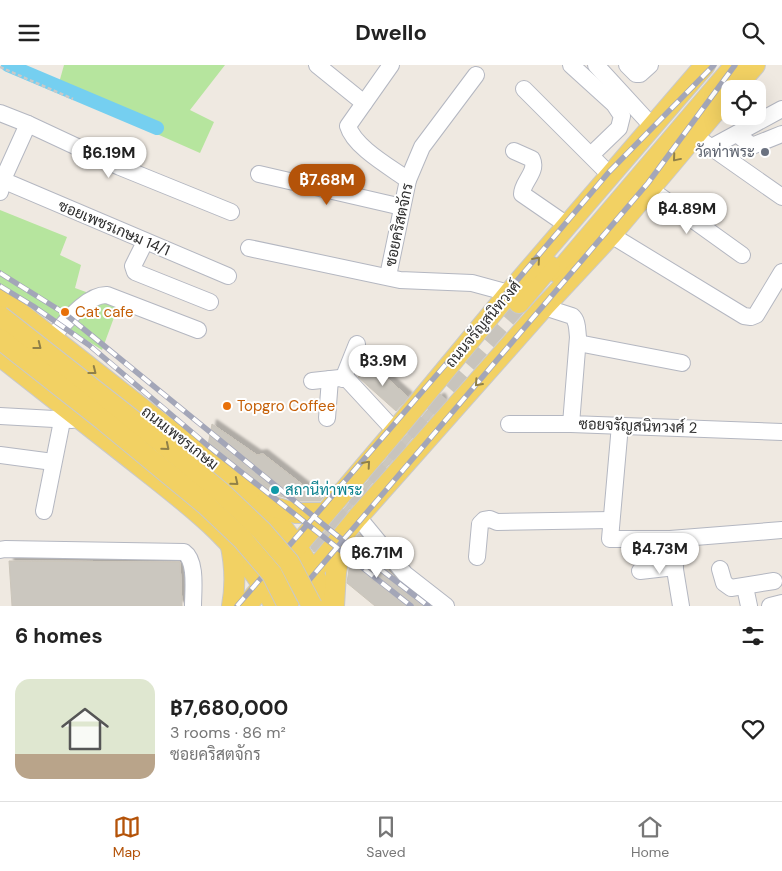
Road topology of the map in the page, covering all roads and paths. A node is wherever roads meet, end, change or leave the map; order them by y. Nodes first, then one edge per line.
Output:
1 (317, 65) edge
2 (390, 65) edge
3 (571, 65) edge
4 (596, 65) edge
5 (627, 65) edge
6 (650, 65) edge
7 (705, 65) edge
8 (721, 65) edge
9 (735, 65) edge
10 (755, 65) edge
11 (0, 67) edge
12 (476, 75) dead end
13 (742, 80) edge
14 (524, 89) dead end
15 (73, 99) dead end
16 (364, 103) junction
17 (721, 105) edge
18 (782, 109) edge
19 (0, 113) edge
20 (28, 124) junction
21 (652, 126) junction
22 (737, 134) junction
23 (782, 134) edge
24 (695, 135) junction
25 (712, 147) junction
26 (514, 151) dead end
27 (590, 155) junction
28 (259, 174) dead end
29 (610, 175) junction
30 (408, 180) junction
31 (1, 184) edge
32 (650, 189) junction
33 (782, 197) edge
34 (402, 207) junction
35 (231, 212) dead end
36 (567, 225) junction
37 (611, 235) junction
38 (145, 242) junction
39 (250, 248) dead end
40 (742, 255) dead end
41 (782, 271) edge
42 (228, 276) dead end
43 (388, 276) junction
44 (0, 297) edge
45 (210, 303) dead end
46 (524, 304) junction
47 (0, 316) edge
48 (483, 324) junction
49 (198, 331) dead end
50 (0, 339) edge
51 (58, 343) junction
52 (578, 343) junction
53 (357, 344) dead end
54 (510, 347) junction
55 (0, 356) edge
56 (682, 363) dead end
57 (337, 379) junction
58 (312, 381) dead end
59 (35, 383) junction
60 (0, 416) edge
61 (327, 418) dead end
62 (72, 420) junction
63 (509, 424) dead end
64 (571, 424) junction
65 (620, 425) junction
66 (395, 431) junction
67 (782, 432) edge
68 (0, 455) edge
69 (54, 462) junction
70 (264, 505) junction
71 (44, 511) dead end
72 (323, 513) junction
73 (358, 517) junction
74 (611, 520) junction
75 (782, 530) edge
76 (342, 537) junction
77 (670, 539) junction
78 (230, 542) junction
79 (297, 545) junction
80 (0, 550) edge
81 (477, 557) dead end
82 (675, 567) junction
83 (720, 569) dead end
84 (313, 571) junction
85 (640, 571) dead end
86 (774, 581) dead end
87 (264, 585) junction
88 (745, 587) junction
89 (782, 603) edge
90 (193, 606) edge
91 (232, 606) edge
92 (246, 606) edge
93 (275, 606) edge
94 (287, 606) edge
95 (312, 606) edge
96 (330, 606) edge
97 (334, 606) edge
98 (446, 606) edge
99 (681, 606) edge
100 (749, 606) edge
101 (770, 606) edge

1 - 16 street
2 - 16 street
3 - 27 street
4 - 21 street
5 - 6 street
7 - 21 main road, ถนนจรัญสนิทวงศ์
8 - 46 main road, ถนนจรัญสนิทวงศ์
9 - 46 main road, ถนนจรัญสนิทวงศ์
10 - 13 main road
11 - 15 path
12 - 30 street, ซอยคริสตจักร
14 - 27 street
16 - 30 street
17 - 24 main road, ถนนจรัญสนิทวงศ์
18 - 22 street
19 - 20 street
20 - 31 street
20 - 35 street
21 - 29 main road, ถนนจรัญสนิทวงศ์
22 - 23 street
22 - 25 street
24 - 25 street
24 -> 32 main road, ถนนจรัญสนิทวงศ์
25 - 33 street
26 - 36 street
27 - 29 street
28 - 34 street
29 - 36 main road, ถนนจรัญสนิทวงศ์
30 - 34 street, ซอยคริสตจักร
31 - 38 street, ซอยเพชรเกษม 14/1
32 - 37 main road, ถนนจรัญสนิทวงศ์
32 - 40 street
34 - 43 street, ซอยคริสตจักร
46 -> 36 main road, ถนนจรัญสนิทวงศ์
37 - 41 street
37 - 46 main road, ถนนจรัญสนิทวงศ์
38 - 42 street, ซอยเพชรเกษม 14/1
38 - 45 street
39 - 43 street, ซอยคริสตจักร
43 - 46 street, ซอยคริสตจักร
44 - 51 main road, ถนนเพชรเกษม
46 - 48 main road, ถนนจรัญสนิทวงศ์
46 - 52 street, ซอยจรัญสนิทวงศ์ 2
46 - 54 main road, ถนนจรัญสนิทวงศ์
47 -> 95 main road, ถนนเพชรเกษม, bridge
48 - 54 main road
48 - 66 main road, ถนนจรัญสนิทวงศ์
49 - 51 street
50 - 94 main road, bridge
51 - 59 main road
51 -> 70 main road, ถนนเพชรเกษม
52 - 56 street
52 - 64 street, ซอยจรัญสนิทวงศ์ 2
53 - 57 street
54 -> 73 main road, ถนนจรัญสนิทวงศ์
55 - 59 main road
57 - 58 street
57 - 61 street
57 - 66 street
59 - 62 main road
60 - 62 street
62 - 69 street
62 - 78 main road
63 - 64 street
64 - 65 street, ซอยจรัญสนิทวงศ์ 2
65 - 67 street, ซอยจรัญสนิทวงศ์ 2
65 - 74 street
72 -> 66 main road, ถนนจรัญสนิทวงศ์
68 - 69 street
69 - 71 street
70 - 72 main road
70 - 79 main road, ถนนเพชรเกษม
72 - 79 main road, ถนนจรัญสนิทวงศ์
73 - 76 main road, ถนนจรัญสนิทวงศ์
73 - 98 street
74 - 77 street
74 - 81 street
75 - 77 street
76 - 84 main road, ถนนจรัญสนิทวงศ์
76 - 97 main road
77 - 82 street
78 - 87 main road
78 - 91 main road
79 - 84 main road, ถนนเพชรเกษม
79 - 87 main road, ถนนจรัญสนิทวงศ์
80 - 90 street
82 - 85 street
82 - 99 street
83 - 88 street
84 - 94 main road, ถนนจรัญสนิทวงศ์
84 - 96 main road, ถนนเพชรเกษม
86 - 88 street
87 - 92 main road, ถนนจรัญสนิทวงศ์
87 - 93 main road
88 - 100 street
89 - 101 street

